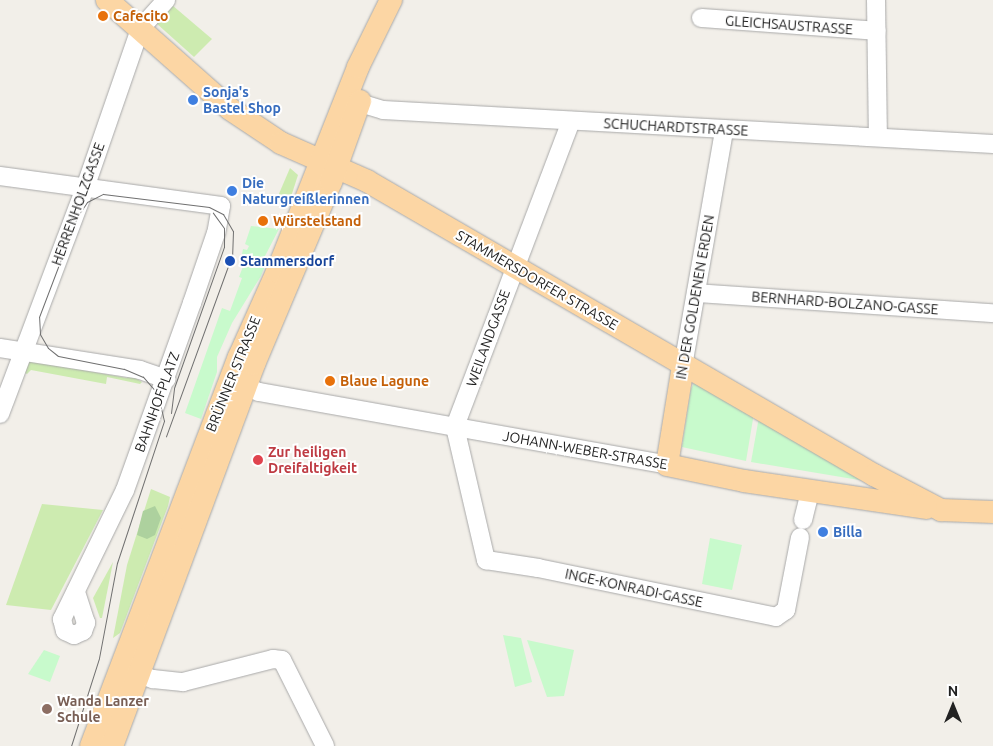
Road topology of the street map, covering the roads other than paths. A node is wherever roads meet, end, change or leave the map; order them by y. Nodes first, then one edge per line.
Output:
1 (107, 0) edge
2 (166, 0) edge
3 (876, 0) edge
4 (390, 4) edge
5 (701, 18) dead end
6 (140, 29) junction
7 (877, 31) junction
8 (360, 103) junction
9 (571, 121) junction
10 (724, 130) junction
11 (878, 136) junction
12 (993, 144) edge
13 (329, 164) junction
14 (0, 176) edge
15 (86, 188) junction
16 (515, 265) junction
17 (696, 293) junction
18 (993, 313) edge
19 (0, 348) edge
20 (22, 352) junction
21 (683, 366) junction
22 (166, 379) junction
23 (238, 383) junction
24 (0, 414) edge
25 (455, 427) junction
26 (667, 465) junction
27 (810, 491) junction
28 (942, 510) junction
29 (993, 512) edge
30 (803, 520) dead end
31 (800, 537) dead end
32 (76, 592) dead end
33 (131, 671) junction
34 (92, 746) edge
35 (112, 746) edge
36 (325, 746) edge

1 - 6 main road, STAMMERSDORFER STRASSE
2 - 6 street, HERRENHOLZGASSE
3 - 7 street
4 - 8 main road, BRÜNNER STRASSE
4 - 13 main road, BRÜNNER STRASSE
5 - 7 street, GLEICHSAUSTRASSE
6 - 13 main road, STAMMERSDORFER STRASSE
6 - 15 street, HERRENHOLZGASSE
7 - 11 street
8 - 9 street, SCHUCHARDTSTRASSE
8 - 13 main road, BRÜNNER STRASSE
9 - 10 street, SCHUCHARDTSTRASSE
9 - 16 street, WEILANDGASSE
10 - 11 street, SCHUCHARDTSTRASSE
10 - 17 street, IN DER GOLDENEN ERDEN
11 - 12 street, SCHUCHARDTSTRASSE
13 - 16 main road, STAMMERSDORFER STRASSE
13 - 23 main road, BRÜNNER STRASSE
14 - 15 street
15 - 20 street, HERRENHOLZGASSE
15 - 22 street, BAHNHOFPLATZ
16 - 21 main road, STAMMERSDORFER STRASSE
16 - 25 street, WEILANDGASSE
17 - 18 street, BERNHARD-BOLZANO-GASSE
17 - 21 street, IN DER GOLDENEN ERDEN
19 - 20 street
20 - 22 street
20 - 24 street, HERRENHOLZGASSE
21 - 26 main road, IN DER GOLDENEN ERDEN
21 - 28 main road, STAMMERSDORFER STRASSE
22 - 32 street, BAHNHOFPLATZ
23 - 25 street, JOHANN-WEBER-STRASSE
23 - 33 main road, BRÜNNER STRASSE
25 - 26 street, JOHANN-WEBER-STRASSE
25 - 31 street, INGE-KONRADI-GASSE
26 - 27 main road, JOHANN-WEBER-STRASSE
27 - 28 main road, JOHANN-WEBER-STRASSE
27 - 30 street
28 - 29 main road, STAMMERSDORFER STRASSE
33 - 34 main road, BRÜNNER STRASSE
33 - 35 main road, BRÜNNER STRASSE
33 - 36 street

